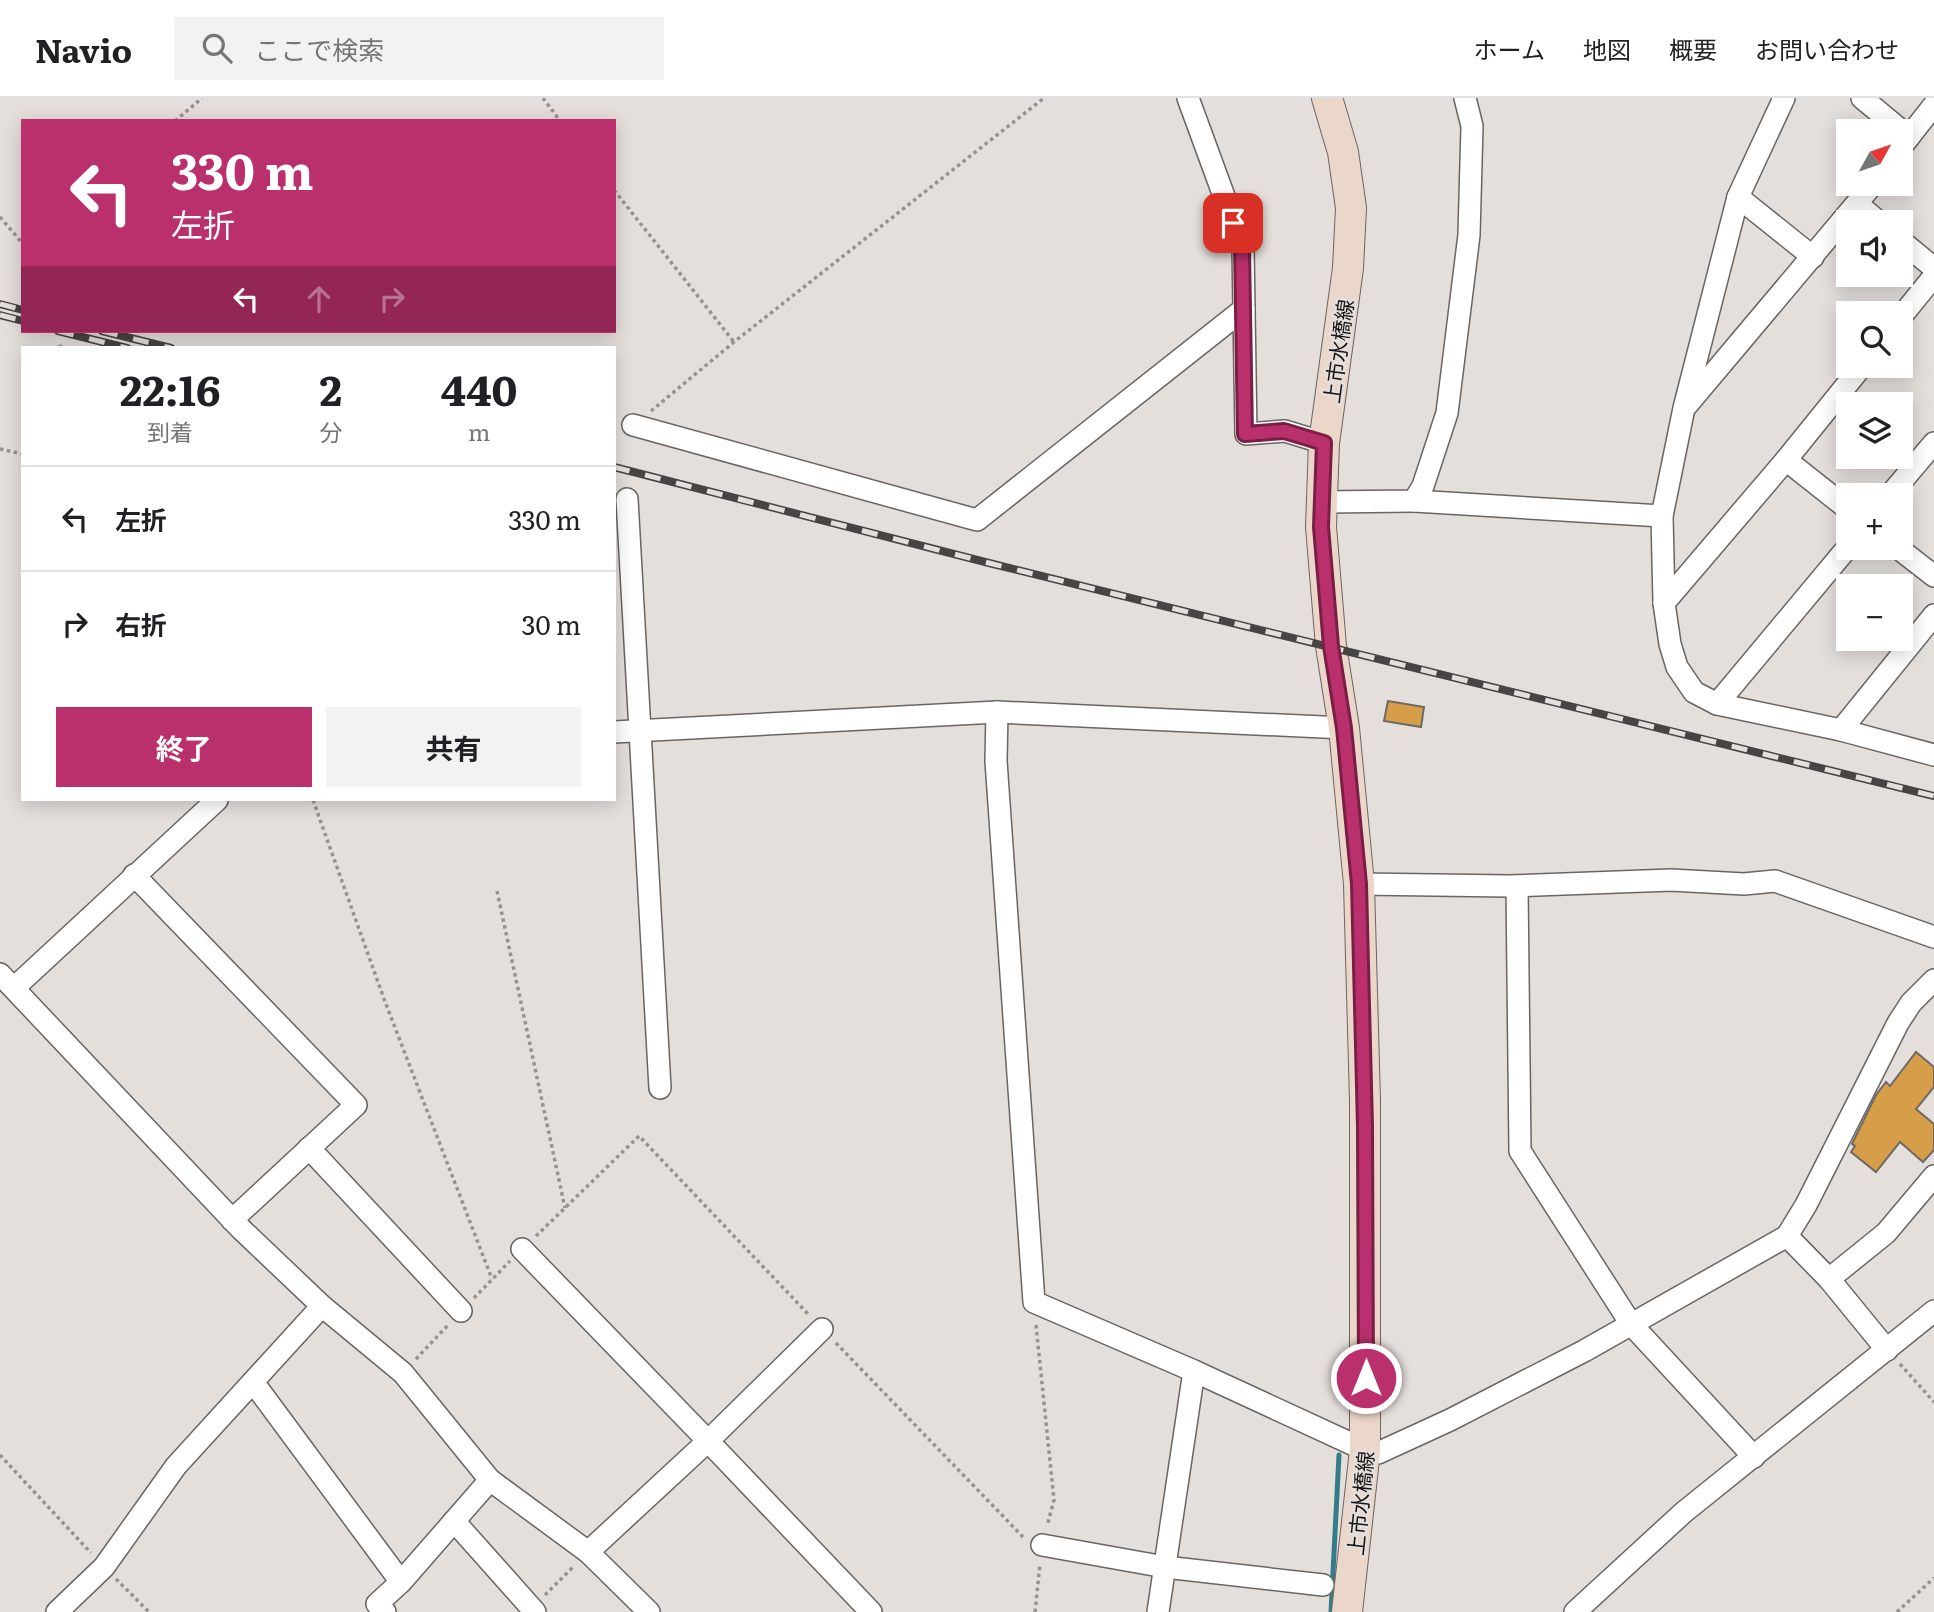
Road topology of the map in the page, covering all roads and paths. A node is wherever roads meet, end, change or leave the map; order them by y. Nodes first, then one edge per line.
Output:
1 (202, 98) edge
2 (543, 98) edge
3 (1044, 98) edge
4 (1188, 98) edge
5 (1327, 98) edge
6 (1465, 98) edge
7 (1784, 98) edge
8 (1862, 98) edge
9 (1931, 116) edge
10 (177, 119) edge
11 (559, 119) edge
12 (1883, 119) edge
13 (1913, 134) edge
14 (616, 193) edge
15 (1863, 196) edge
16 (1738, 197) junction
17 (1857, 204) junction
18 (1864, 210) edge
19 (0, 217) edge
20 (21, 242) edge
21 (1913, 251) edge
22 (1812, 257) junction
23 (1934, 268) edge
24 (1934, 276) edge
25 (1913, 302) edge
26 (1244, 309) junction
27 (734, 342) junction
28 (1852, 378) edge
29 (1684, 408) junction
30 (633, 425) joint
31 (1324, 443) junction
32 (1934, 443) edge
33 (0, 449) edge
34 (21, 454) edge
35 (1786, 460) junction
36 (1900, 483) edge
37 (627, 499) dead end
38 (1414, 500) junction
39 (1836, 500) edge
40 (1322, 502) junction
41 (1662, 516) junction
42 (1837, 560) edge
43 (1913, 560) edge
44 (1934, 576) edge
45 (1664, 603) junction
46 (1934, 615) edge
47 (1717, 704) junction
48 (997, 712) junction
49 (1344, 728) junction
50 (1841, 730) junction
51 (640, 731) junction
52 (616, 732) edge
53 (1934, 755) edge
54 (216, 801) edge
55 (313, 801) edge
56 (134, 875) junction
57 (1359, 884) junction
58 (1517, 886) junction
59 (497, 891) dead end
60 (1934, 937) edge
61 (1934, 980) edge
62 (7, 981) edge
63 (660, 1088) dead end
64 (309, 1148) junction
65 (1934, 1176) edge
66 (565, 1208) junction
67 (232, 1220) junction
68 (1787, 1236) junction
69 (523, 1249) junction
70 (1829, 1279) junction
71 (1034, 1302) junction
72 (322, 1306) junction
73 (461, 1311) dead end
74 (1934, 1311) edge
75 (1632, 1324) junction
76 (822, 1329) junction
77 (1886, 1350) junction
78 (1194, 1371) junction
79 (253, 1382) junction
80 (1934, 1402) edge
81 (708, 1441) junction
82 (1365, 1450) junction
83 (0, 1455) edge
84 (1754, 1457) junction
85 (490, 1479) junction
86 (454, 1521) junction
87 (1042, 1545) junction
88 (588, 1552) junction
89 (1165, 1566) junction
90 (104, 1567) junction
91 (1934, 1578) edge
92 (401, 1582) junction
93 (1323, 1585) dead end
94 (533, 1610) edge
95 (57, 1612) edge
96 (149, 1612) edge
97 (385, 1612) edge
98 (649, 1612) edge
99 (871, 1612) edge
100 (1035, 1612) edge
101 (1158, 1612) edge
102 (1347, 1612) edge
103 (1575, 1612) edge
104 (1897, 1612) edge

1 - 10 path
2 - 11 path
3 - 27 path
4 - 26 street
5 - 31 main road, 上市水橋線
6 - 38 street
7 - 16 street
8 - 12 street
9 - 13 street
14 - 27 path
15 - 17 street
16 - 22 street
16 - 29 street
17 - 18 street
17 - 22 street
19 - 20 path
21 - 23 street
22 - 29 street
24 - 25 street
26 - 30 street
26 - 31 street
27 - 30 path
28 - 35 street
29 - 41 street
31 - 40 main road, 上市水橋線
32 - 36 street
33 - 34 path
35 - 39 street
35 - 45 street
37 - 51 street
38 - 40 street
38 - 41 street
40 - 49 main road, 上市水橋線
41 - 45 street
42 - 47 street
43 - 44 street
45 - 47 street
46 - 50 street
47 - 50 street
48 - 49 street
48 - 51 street
48 - 71 street
49 - 57 main road, 上市水橋線
50 - 53 street
51 - 52 street
51 - 63 street
54 - 56 street
55 - 69 path
56 - 62 street
56 - 64 street
57 - 58 street
57 - 82 main road, 上市水橋線
58 - 60 street
58 - 75 street
59 - 66 path
61 - 68 street
62 - 67 street
64 - 67 street
64 - 73 street
65 - 70 street
66 - 69 path
66 - 76 path
67 - 72 street
68 - 70 street
68 - 75 street
69 - 81 street
70 - 77 street
71 - 78 street
71 - 87 path
72 - 79 street
72 - 85 street
74 - 77 street
75 - 82 street
75 - 84 street
76 - 81 street
76 - 87 path
77 - 80 path
77 - 84 street
78 - 82 street
78 - 89 street
79 - 90 street
79 - 92 street
81 - 88 street
81 - 99 street
82 - 102 main road, 上市水橋線
83 - 90 path
84 - 103 street
85 - 86 street
85 - 88 street
86 - 92 street
86 - 94 street
87 - 89 street
87 - 100 path
88 - 94 path
88 - 98 street
89 - 93 street
89 - 101 street
90 - 95 street
90 - 96 path
91 - 104 path
92 - 97 street

